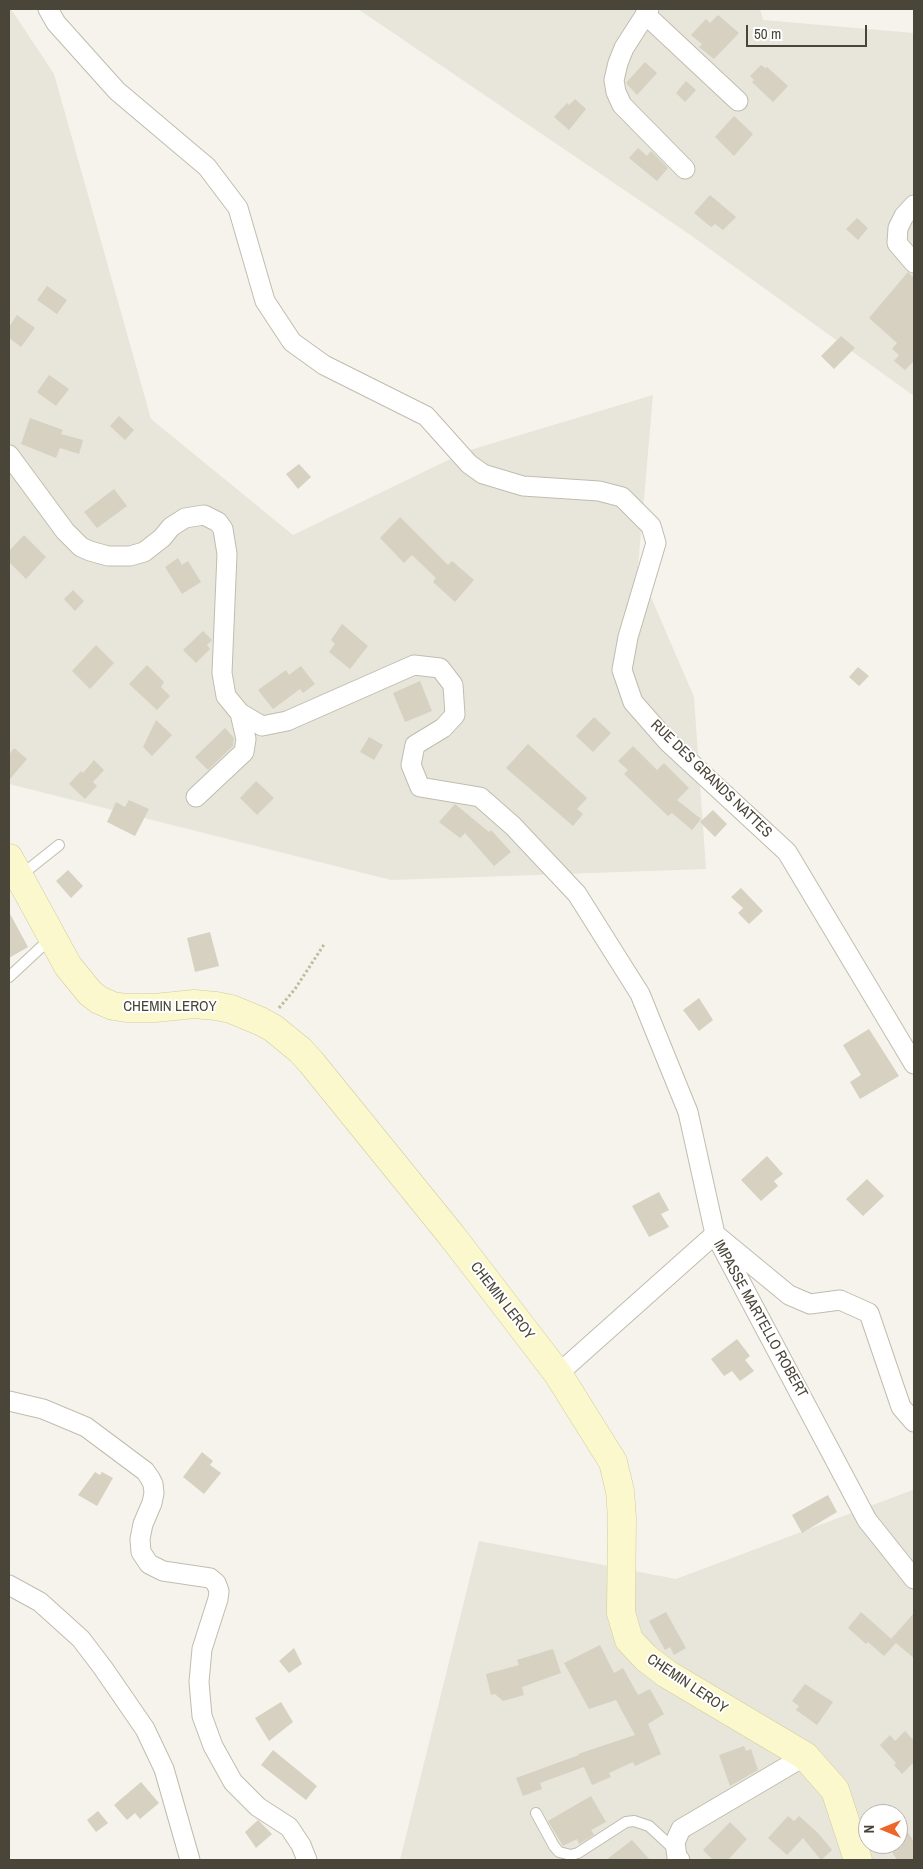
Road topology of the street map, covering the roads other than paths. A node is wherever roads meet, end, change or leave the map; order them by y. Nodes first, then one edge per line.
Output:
1 (48, 9) edge
2 (647, 11) edge
3 (738, 101) dead end
4 (685, 168) dead end
5 (914, 205) edge
6 (914, 263) edge
7 (9, 455) edge
8 (240, 713) junction
9 (196, 797) dead end
10 (59, 845) dead end
11 (14, 867) edge
12 (52, 937) junction
13 (9, 977) edge
14 (914, 1064) edge
15 (715, 1234) junction
16 (558, 1374) junction
17 (9, 1401) edge
18 (914, 1422) edge
19 (914, 1579) edge
20 (9, 1585) edge
21 (805, 1756) junction
22 (536, 1812) dead end
23 (678, 1855) edge
24 (190, 1860) edge
25 (307, 1860) edge
26 (858, 1860) edge

1 - 14 street, RUE DES GRANDS NATTES
2 - 3 street
2 - 4 street
5 - 6 street
7 - 8 street
8 - 9 street
8 - 15 street
10 - 11 lane
11 - 12 street, CHEMIN LEROY
12 - 13 lane
12 - 16 street, CHEMIN LEROY
15 - 16 street, IMPASSE MARTELLO ROBERT
15 - 18 street
15 - 19 street, IMPASSE MARTELLO ROBERT
16 - 21 street, CHEMIN LEROY
17 - 25 street
20 - 24 street
21 - 23 street
21 - 26 street, CHEMIN LEROY
22 - 23 lane

